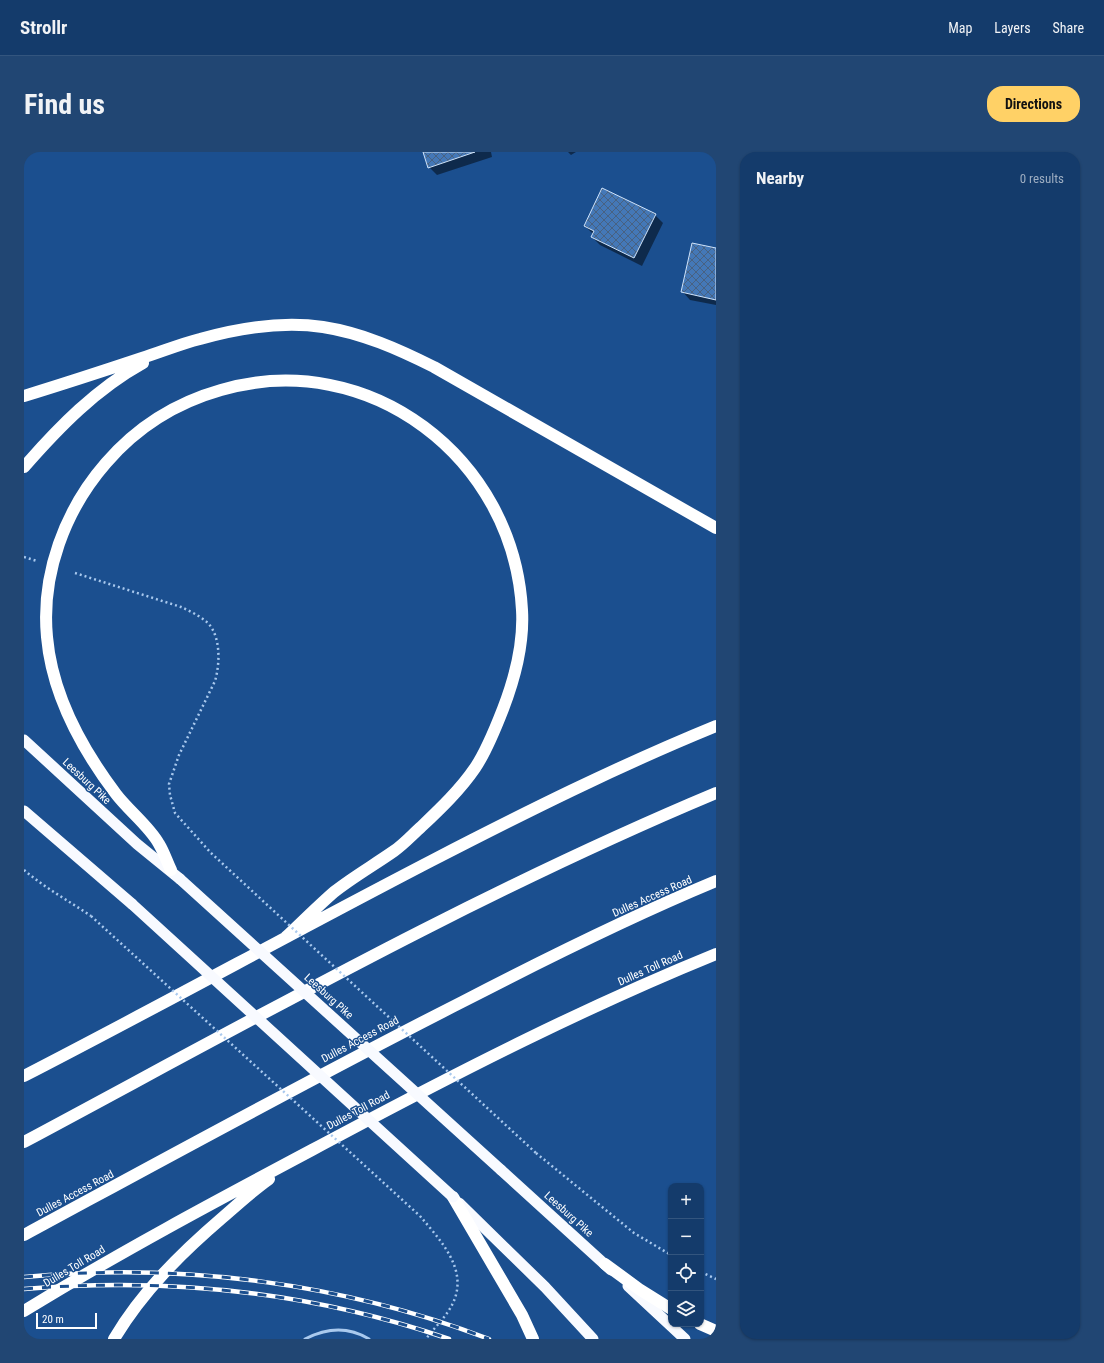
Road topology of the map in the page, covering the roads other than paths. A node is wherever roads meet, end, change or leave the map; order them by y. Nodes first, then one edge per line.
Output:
1 (167, 350) junction
2 (24, 396) edge
3 (24, 467) edge
4 (716, 528) edge
5 (716, 726) edge
6 (24, 740) edge
7 (716, 794) edge
8 (24, 811) edge
9 (170, 870) junction
10 (716, 881) edge
11 (286, 937) junction
12 (712, 956) edge
13 (24, 1076) edge
14 (24, 1142) edge
15 (302, 1155) junction
16 (453, 1197) junction
17 (24, 1235) edge
18 (604, 1264) junction
19 (668, 1307) edge
20 (24, 1311) edge
21 (704, 1326) edge
22 (716, 1331) edge
23 (114, 1339) edge
24 (305, 1339) edge
25 (369, 1339) edge
26 (533, 1339) edge
27 (593, 1339) edge
28 (685, 1339) edge

1 - 2 highway
1 - 3 highway
1 - 4 highway
5 - 11 highway
6 - 9 highway, Leesburg Pike
7 - 14 highway
8 - 16 highway, bridge
9 - 11 highway
9 - 18 highway, Leesburg Pike, bridge
10 - 17 highway, Dulles Access Road
11 - 13 highway
12 - 15 highway, Dulles Toll Road
15 - 20 highway, Dulles Toll Road
15 - 23 highway
16 - 26 highway
16 - 27 highway
18 - 19 highway
18 - 28 highway, Leesburg Pike
21 - 22 highway
24 - 25 lane

